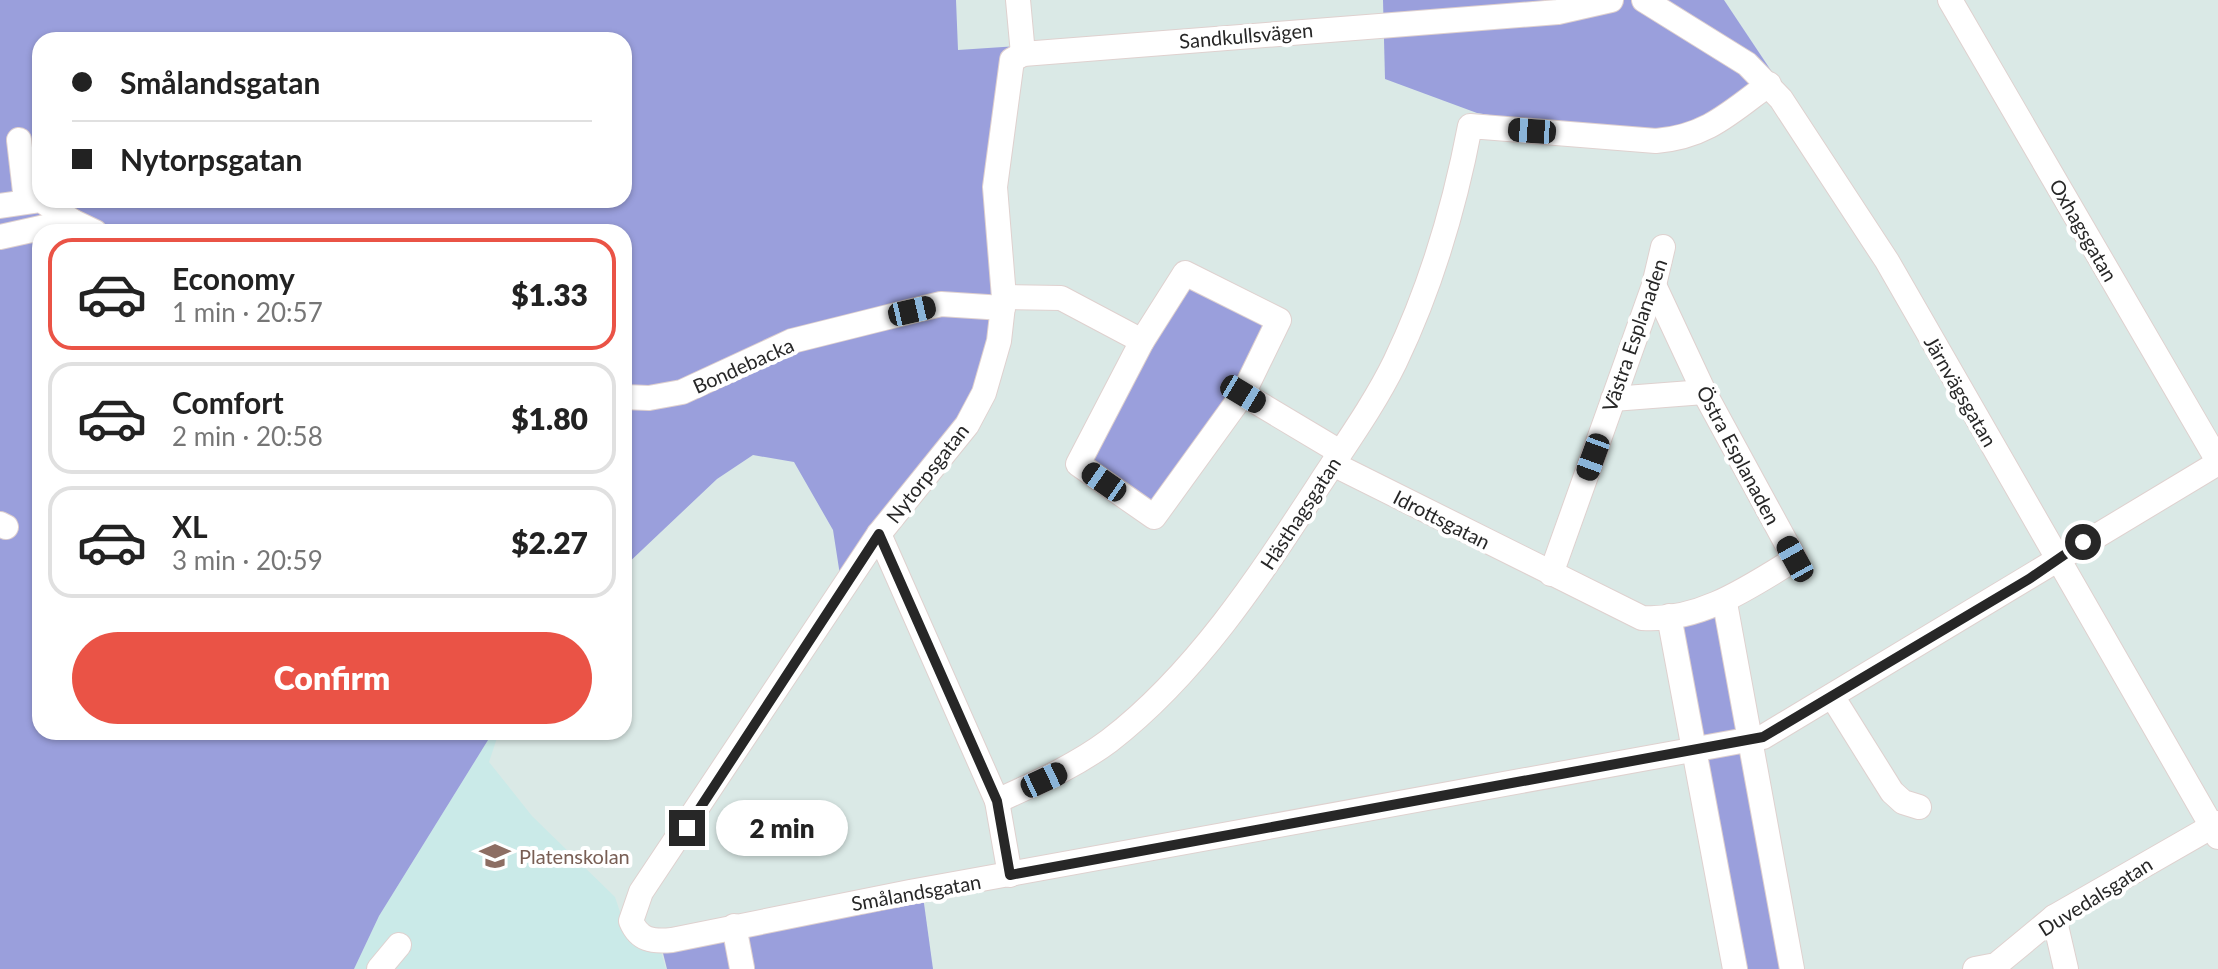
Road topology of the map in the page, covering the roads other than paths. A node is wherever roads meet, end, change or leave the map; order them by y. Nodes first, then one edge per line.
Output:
1 (1018, 0) edge
2 (1611, 0) edge
3 (1644, 0) edge
4 (1950, 0) edge
5 (1469, 9) edge
6 (1023, 54) junction
7 (1769, 84) junction
8 (19, 140) dead end
9 (26, 200) junction
10 (32, 200) edge
11 (0, 206) edge
12 (53, 208) edge
13 (72, 221) junction
14 (58, 224) edge
15 (78, 224) edge
16 (32, 230) edge
17 (0, 237) edge
18 (1663, 247) dead end
19 (1654, 285) junction
20 (1004, 303) junction
21 (1142, 341) junction
22 (1704, 392) junction
23 (1243, 394) junction
24 (632, 397) edge
25 (1613, 399) junction
26 (1336, 458) junction
27 (2218, 462) edge
28 (879, 534) junction
29 (2056, 558) junction
30 (1551, 574) junction
31 (1725, 603) junction
32 (1669, 616) junction
33 (1832, 696) junction
34 (1749, 739) junction
35 (1693, 749) junction
36 (997, 801) junction
37 (1919, 807) dead end
38 (2216, 829) edge
39 (1010, 875) junction
40 (2054, 917) junction
41 (734, 926) junction
42 (636, 933) joint
43 (399, 945) dead end
44 (742, 968) edge
45 (1994, 968) edge
46 (379, 969) edge
47 (1735, 969) edge
48 (1792, 969) edge
49 (2066, 969) edge

1 - 6 street
2 - 5 street, Sandkullsvägen
3 - 7 street, Järnvägsgatan
4 - 27 street, Oxhagsgatan
5 - 6 street, Sandkullsvägen
6 - 20 street, Nytorpsgatan
7 - 26 street, Hästhagsgatan
7 - 29 street, Järnvägsgatan
8 - 9 street
9 - 10 street
9 - 11 street
12 - 13 street
13 - 14 street
13 - 15 street
16 - 17 street
18 - 19 street, Västra Esplanaden
19 - 22 street, Östra Esplanaden
19 - 25 street, Västra Esplanaden
20 - 21 street
20 - 24 street, Bondebacka
20 - 28 street, Nytorpsgatan
21 - 23 street
21 - 23 street
22 - 25 street
22 - 31 street, Östra Esplanaden
23 - 26 street, Idrottsgatan
25 - 30 street, Västra Esplanaden
26 - 30 street, Idrottsgatan
26 - 36 street, Hästhagsgatan
27 - 29 street, Smålandsgatan
28 - 36 street
28 - 42 street, Nytorpsgatan
29 - 33 street, Smålandsgatan
29 - 38 street, Järnvägsgatan
30 - 32 street
31 - 32 street
31 - 34 street
32 - 35 street
33 - 34 street, Smålandsgatan
33 - 37 street
34 - 35 street, Smålandsgatan
34 - 48 street
35 - 39 street, Smålandsgatan
35 - 47 street
36 - 39 street
38 - 40 street, Duvedalsgatan
39 - 41 street, Smålandsgatan
40 - 45 street, Duvedalsgatan
40 - 49 street
41 - 42 street, Smålandsgatan
41 - 44 street
43 - 46 street

